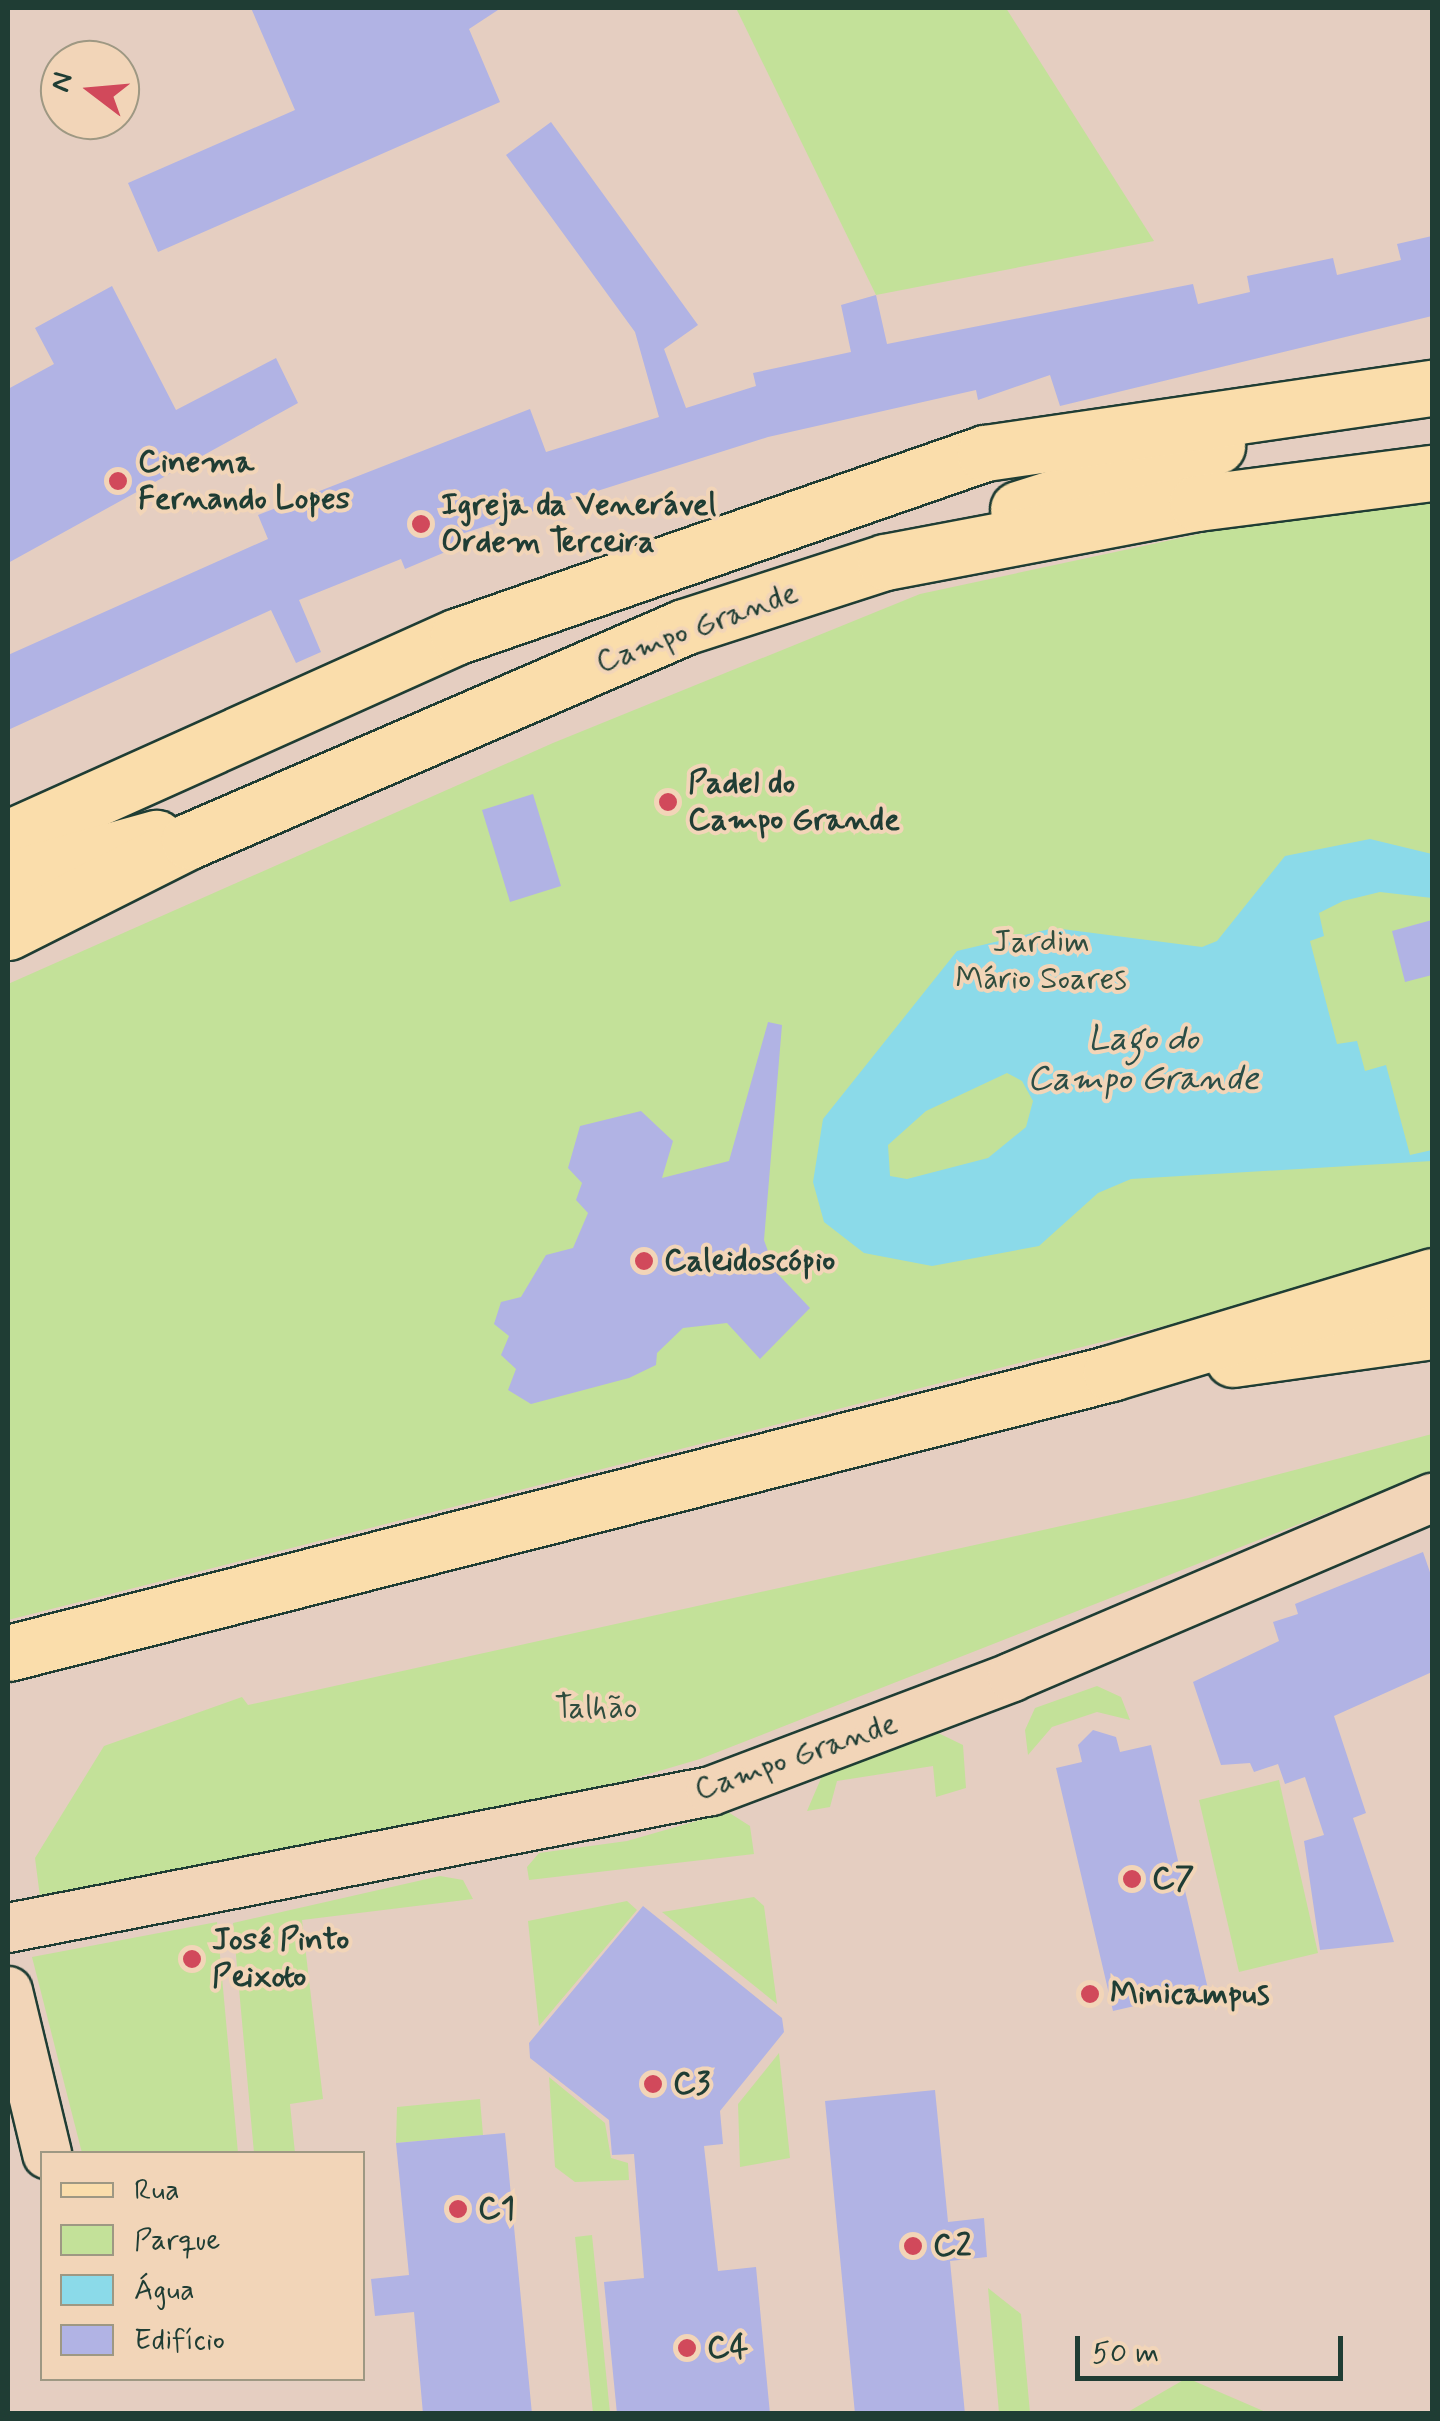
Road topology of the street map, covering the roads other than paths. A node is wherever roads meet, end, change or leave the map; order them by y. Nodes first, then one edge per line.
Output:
1 (1432, 388) edge
2 (1330, 401) junction
3 (1432, 473) edge
4 (885, 562) junction
5 (8, 838) edge
6 (189, 841) junction
7 (8, 880) edge
8 (8, 932) edge
9 (1432, 1276) edge
10 (1432, 1332) edge
11 (1111, 1372) junction
12 (1432, 1498) edge
13 (8, 1653) edge
14 (8, 1928) edge
15 (8, 1991) edge
16 (45, 2151) edge

1 - 2 main road
2 - 4 main road
2 - 5 main road
3 - 4 main road, Campo Grande
4 - 6 main road, Campo Grande
6 - 7 main road
6 - 8 main road, Campo Grande
9 - 11 main road
10 - 11 main road
11 - 13 main road
12 - 14 street, Campo Grande
15 - 16 street

